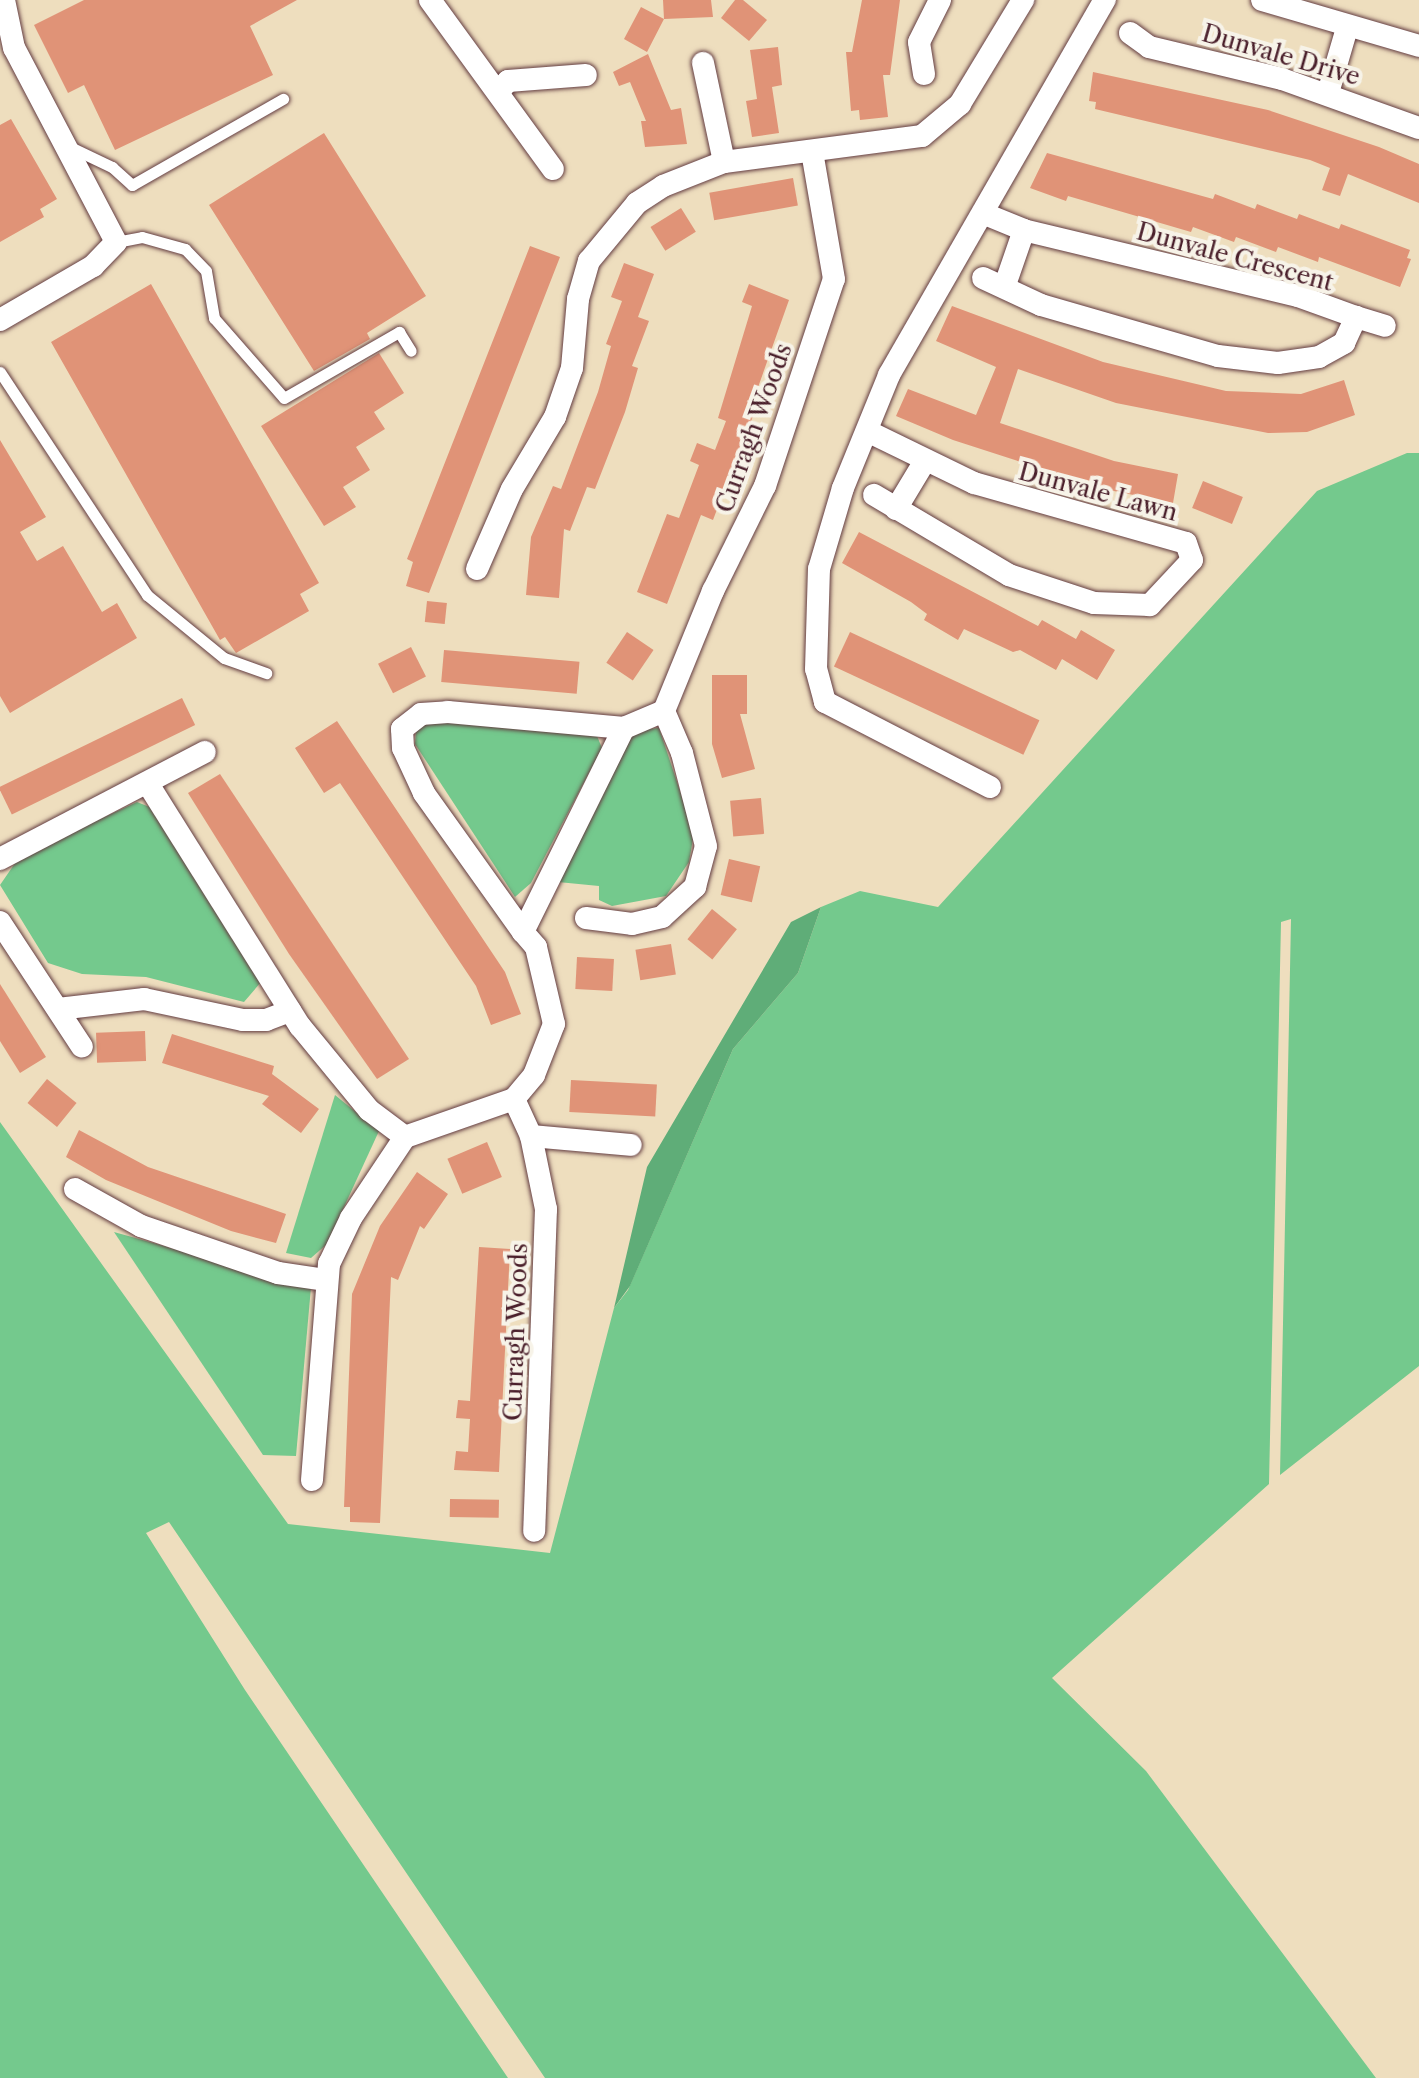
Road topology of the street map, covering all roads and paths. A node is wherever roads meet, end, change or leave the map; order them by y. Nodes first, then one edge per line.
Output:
1 (4, 0) edge
2 (430, 0) edge
3 (940, 0) edge
4 (1023, 0) edge
5 (1105, 0) edge
6 (1262, 0) edge
7 (1347, 28) junction
8 (1130, 33) dead end
9 (1419, 46) edge
10 (703, 63) dead end
11 (924, 74) dead end
12 (586, 75) dead end
13 (499, 91) junction
14 (1328, 93) junction
15 (283, 99) dead end
16 (1419, 128) edge
17 (66, 145) junction
18 (812, 151) junction
19 (724, 162) junction
20 (553, 169) dead end
21 (985, 214) junction
22 (1024, 230) junction
23 (116, 242) junction
24 (983, 278) dead end
25 (1005, 285) junction
26 (1356, 317) junction
27 (0, 320) edge
28 (1385, 326) dead end
29 (411, 351) dead end
30 (0, 372) edge
31 (867, 431) junction
32 (925, 461) junction
33 (874, 495) dead end
34 (896, 509) junction
35 (477, 569) dead end
36 (266, 673) dead end
37 (664, 711) junction
38 (624, 728) junction
39 (205, 752) dead end
40 (148, 784) junction
41 (990, 787) dead end
42 (0, 859) edge
43 (586, 918) dead end
44 (0, 922) edge
45 (523, 932) junction
46 (58, 1009) junction
47 (290, 1011) junction
48 (82, 1047) dead end
49 (514, 1099) junction
50 (531, 1136) junction
51 (405, 1137) junction
52 (631, 1145) dead end
53 (75, 1189) dead end
54 (326, 1280) junction
55 (312, 1480) dead end
56 (534, 1531) dead end

1 - 17 street
2 - 13 street
3 - 11 street
4 - 18 street
5 - 21 street
6 - 7 street
7 - 9 street
7 - 14 street
8 - 14 street, Dunvale Drive
10 - 19 street
12 - 13 street
13 - 20 street
14 - 16 street, Dunvale Drive
15 - 17 lane
17 - 23 street
18 - 19 street
18 - 37 street, Curragh Woods
19 - 35 street
21 - 22 street, Dunvale Crescent
21 - 31 street
22 - 25 street
22 - 26 street, Dunvale Crescent
23 - 27 street
23 - 29 lane
24 - 25 street, Dunvale Crescent
25 - 26 street, Dunvale Crescent
26 - 28 street
30 - 36 lane
31 - 32 street, Dunvale Lawn
31 - 41 street
32 - 34 street
32 - 34 street, Dunvale Lawn
33 - 34 street, Dunvale Lawn
37 - 38 street
37 - 43 street
38 - 45 street
38 - 45 street
39 - 40 street
40 - 42 street
40 - 47 street
44 - 46 street
45 - 49 street
46 - 47 street
46 - 48 street
47 - 51 street
49 - 50 street, Curragh Woods
49 - 51 street
50 - 52 street
50 - 56 street, Curragh Woods
51 - 54 street
53 - 54 street
54 - 55 street

